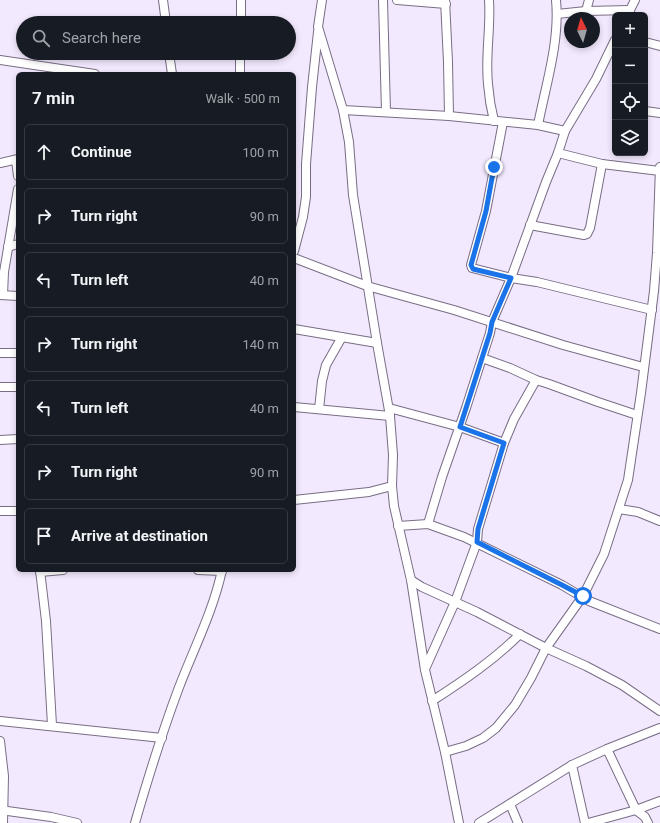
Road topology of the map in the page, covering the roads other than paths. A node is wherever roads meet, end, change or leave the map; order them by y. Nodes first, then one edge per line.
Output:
1 (163, 0) edge
2 (241, 0) edge
3 (322, 0) edge
4 (383, 0) edge
5 (397, 0) edge
6 (489, 0) edge
7 (556, 0) edge
8 (589, 0) edge
9 (635, 0) edge
10 (445, 2) edge
11 (586, 11) junction
12 (629, 12) edge
13 (557, 14) junction
14 (165, 16) edge
15 (241, 16) edge
16 (318, 27) junction
17 (648, 43) edge
18 (612, 46) edge
19 (660, 46) edge
20 (0, 60) edge
21 (170, 60) edge
22 (240, 60) edge
23 (81, 72) edge
24 (172, 72) edge
25 (240, 72) edge
26 (343, 110) junction
27 (648, 111) edge
28 (386, 112) junction
29 (660, 112) edge
30 (449, 116) junction
31 (494, 121) junction
32 (503, 122) junction
33 (538, 125) junction
34 (565, 131) junction
35 (558, 153) junction
36 (16, 159) edge
37 (0, 163) edge
38 (602, 164) junction
39 (660, 170) edge
40 (16, 201) edge
41 (530, 225) junction
42 (296, 235) edge
43 (659, 236) edge
44 (16, 245) edge
45 (8, 247) junction
46 (296, 259) edge
47 (511, 278) junction
48 (367, 286) junction
49 (2, 295) edge
50 (16, 296) edge
51 (656, 302) edge
52 (652, 310) junction
53 (492, 322) junction
54 (296, 329) edge
55 (342, 337) junction
56 (376, 343) junction
57 (0, 353) edge
58 (16, 353) edge
59 (482, 358) junction
60 (643, 367) junction
61 (536, 380) junction
62 (0, 387) edge
63 (16, 387) edge
64 (296, 407) edge
65 (319, 409) junction
66 (390, 412) junction
67 (637, 415) junction
68 (460, 427) junction
69 (16, 439) edge
70 (0, 440) edge
71 (504, 443) junction
72 (392, 486) junction
73 (296, 500) edge
74 (619, 509) junction
75 (0, 511) edge
76 (16, 511) edge
77 (660, 521) edge
78 (428, 524) junction
79 (398, 526) junction
80 (477, 542) junction
81 (40, 572) edge
82 (221, 572) edge
83 (411, 580) junction
84 (583, 596) junction
85 (455, 602) junction
86 (660, 628) edge
87 (520, 634) junction
88 (546, 648) junction
89 (425, 670) junction
90 (432, 702) junction
91 (660, 711) edge
92 (0, 721) edge
93 (52, 725) junction
94 (660, 728) edge
95 (162, 738) junction
96 (0, 741) edge
97 (607, 749) junction
98 (1, 751) edge
99 (445, 752) junction
100 (572, 765) junction
101 (660, 801) edge
102 (510, 804) junction
103 (2, 810) edge
104 (636, 810) junction
105 (3, 823) edge
106 (77, 823) edge
107 (135, 823) edge
108 (459, 823) edge
109 (479, 823) edge
110 (518, 823) edge
111 (584, 823) edge
112 (588, 823) edge
113 (648, 823) edge

1 - 14 street
2 - 15 street
3 - 16 street
4 - 28 street
5 - 10 street
6 - 31 street
7 - 13 street
8 - 11 street
9 - 12 street
10 - 30 street
11 - 12 street
11 - 13 street
13 - 33 street
16 - 26 street
16 - 42 street
17 - 19 street
18 - 34 street
20 - 23 street
21 - 24 street
22 - 25 street
26 - 28 street
26 - 48 street
27 - 29 street
28 - 30 street
30 - 31 street
31 - 32 street
32 - 33 street
32 - 47 street
33 - 34 street
34 - 35 street
35 - 38 street
35 - 41 street
36 - 37 street
38 - 39 street
38 - 41 street
39 - 43 street
40 - 45 street
41 - 47 street
43 - 51 street
44 - 45 street
45 - 49 street
46 - 48 street
47 - 52 street
47 - 53 street
48 - 53 street
48 - 56 street
49 - 50 street
51 - 52 street
52 - 60 street
53 - 59 street
53 - 60 street
54 - 55 street
55 - 56 street
55 - 65 street
56 - 66 street
57 - 58 street
59 - 61 street
59 - 68 street
60 - 67 street
61 - 67 street
61 - 71 street
62 - 63 street
64 - 65 street
65 - 66 street
66 - 68 street
66 - 72 street
67 - 74 street
68 - 71 street
68 - 78 street
69 - 70 street
71 - 80 street
72 - 73 street
72 - 79 street
74 - 77 street
74 - 84 street
75 - 76 street
78 - 79 street
78 - 80 street
79 - 83 street
80 - 84 street
80 - 85 street
81 - 93 street
82 - 95 street
83 - 85 street
83 - 89 street
84 - 86 street
84 - 88 street
85 - 87 street
85 - 89 street
87 - 88 street
87 - 90 street
88 - 91 street
88 - 99 street
89 - 90 street
90 - 99 street
92 - 93 street
93 - 95 street
94 - 97 street
95 - 107 street
96 - 98 street
97 - 100 street
97 - 104 street
98 - 103 street
99 - 108 street
100 - 102 street
100 - 111 street
101 - 104 street
102 - 109 street
102 - 110 street
103 - 105 street
103 - 106 street
104 - 112 street
104 - 113 street

